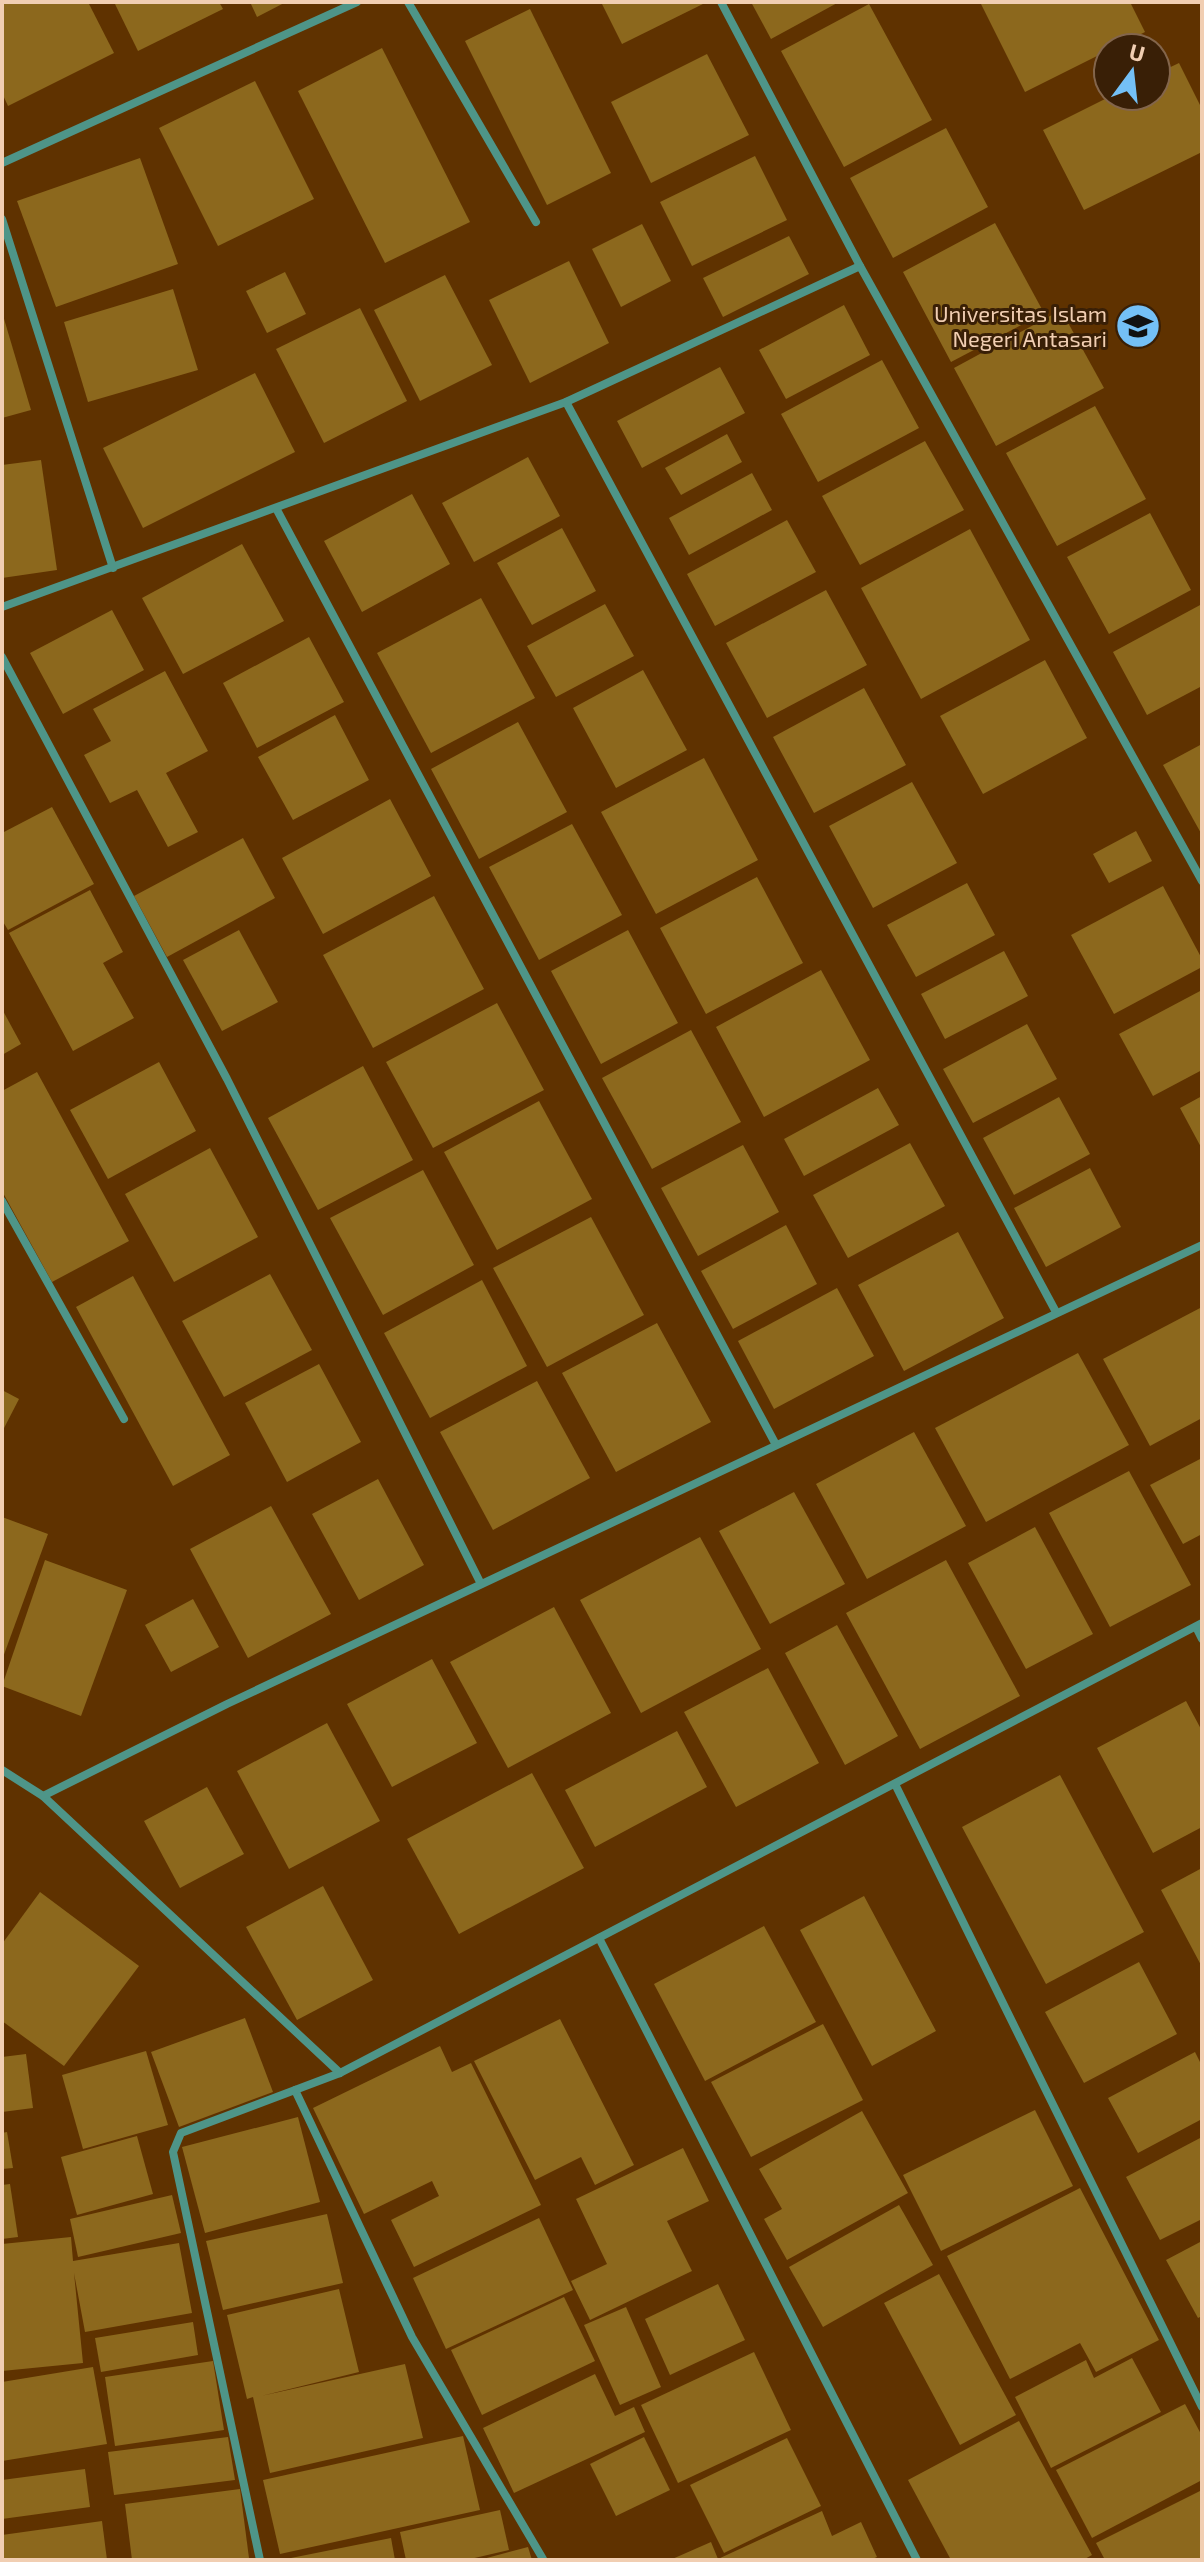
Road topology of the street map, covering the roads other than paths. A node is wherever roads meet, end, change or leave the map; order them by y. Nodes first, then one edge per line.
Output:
1 (357, 2) edge
2 (408, 2) edge
3 (721, 2) edge
4 (2, 163) edge
5 (2, 219) edge
6 (536, 222) dead end
7 (860, 266) junction
8 (566, 402) junction
9 (277, 510) junction
10 (113, 568) junction
11 (2, 607) edge
12 (2, 657) edge
13 (1202, 881) edge
14 (2, 1201) edge
15 (1202, 1245) edge
16 (1056, 1312) junction
17 (124, 1419) dead end
18 (775, 1443) junction
19 (481, 1584) junction
20 (1199, 1625) edge
21 (1202, 1639) edge
22 (2, 1770) edge
23 (895, 1784) junction
24 (43, 1796) junction
25 (599, 1938) junction
26 (340, 2073) junction
27 (295, 2090) junction
28 (1202, 2407) edge
29 (543, 2559) edge
30 (260, 2560) edge
31 (917, 2560) edge

1 - 4 street
2 - 6 street
3 - 7 street
5 - 10 street
7 - 8 street
7 - 13 street
8 - 9 street
8 - 16 street
9 - 10 street
9 - 18 street
10 - 11 street
12 - 19 street
14 - 17 street
15 - 16 street
16 - 18 street
18 - 19 street
19 - 24 street
20 - 21 street
20 - 23 street
22 - 24 street
23 - 25 street
23 - 28 street
24 - 26 street
25 - 26 street
25 - 31 street
26 - 27 street
27 - 29 street
27 - 30 street

